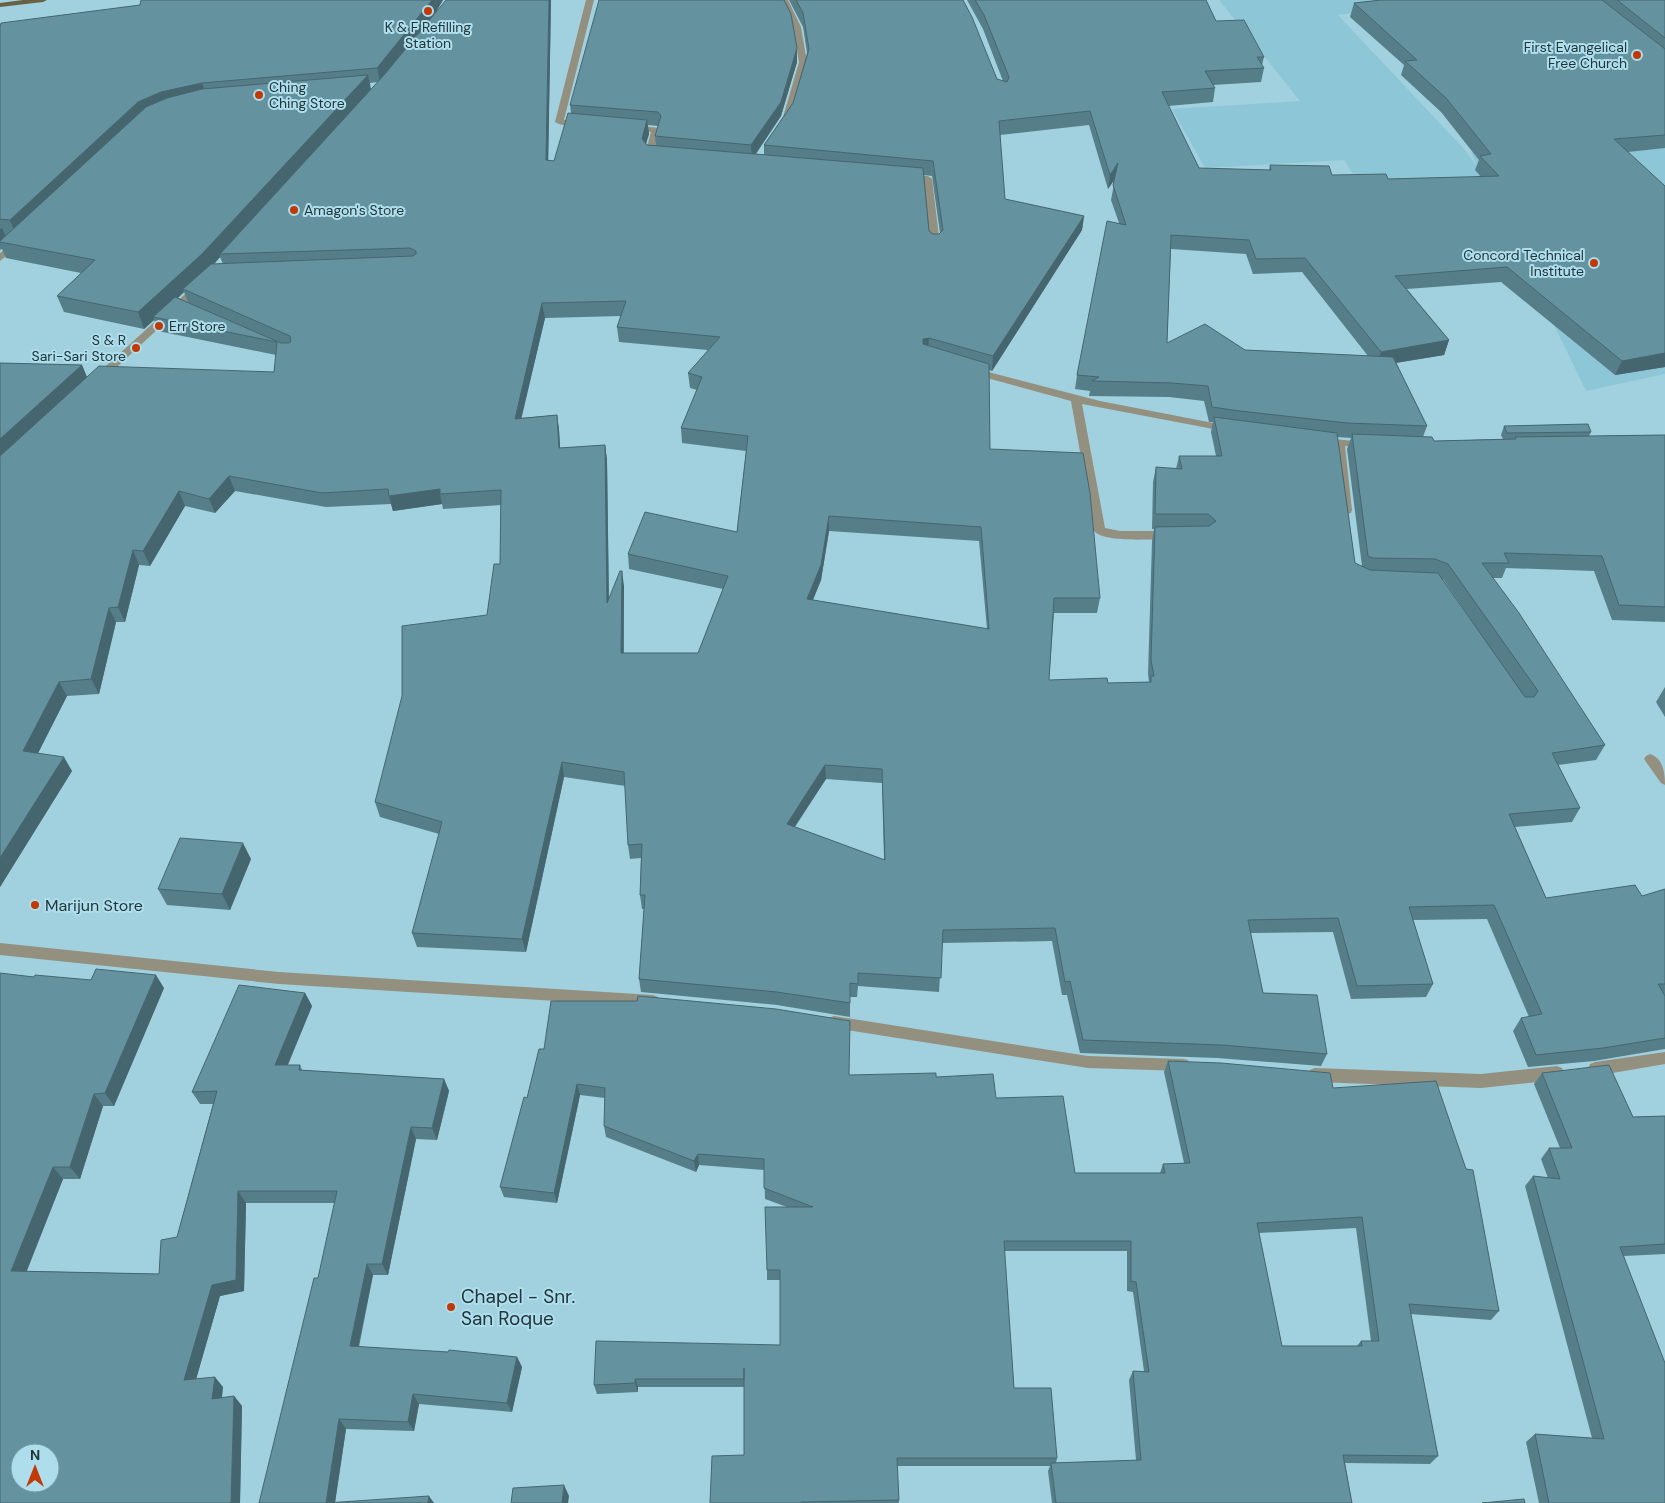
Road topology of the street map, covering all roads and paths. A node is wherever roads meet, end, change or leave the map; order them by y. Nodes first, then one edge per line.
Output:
1 (43, 0) edge
2 (590, 0) edge
3 (784, 0) edge
4 (0, 5) edge
5 (588, 124) edge
6 (627, 128) edge
7 (777, 132) edge
8 (669, 155) edge
9 (900, 176) edge
10 (7, 237) edge
11 (935, 245) edge
12 (0, 258) edge
13 (206, 280) edge
14 (964, 368) edge
15 (94, 383) edge
16 (1076, 399) junction
17 (1240, 431) edge
18 (1313, 440) edge
19 (1339, 443) junction
20 (1379, 445) edge
21 (1348, 518) edge
22 (1176, 535) edge
23 (1650, 759) dead end
24 (1665, 780) edge
25 (0, 949) edge
26 (668, 1003) edge
27 (825, 1020) edge
28 (1665, 1058) edge
29 (1197, 1066) edge
30 (1302, 1074) edge

1 - 4 main road
2 - 5 street
3 - 7 street
6 - 8 street
9 - 11 street
10 - 12 street
13 - 15 street
14 - 16 street
16 - 17 street
16 - 22 street
18 - 19 street
19 - 20 street
19 - 21 street
23 - 24 street
25 - 26 street
27 - 29 street
28 - 30 street

